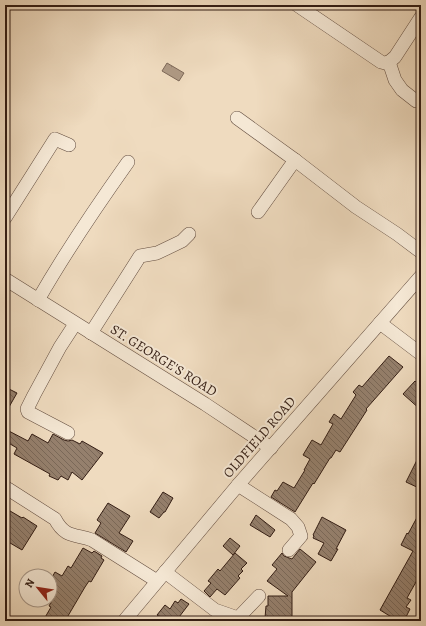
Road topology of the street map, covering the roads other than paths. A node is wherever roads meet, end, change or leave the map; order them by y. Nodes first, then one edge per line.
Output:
1 (297, 5) edge
2 (421, 17) edge
3 (389, 62) junction
4 (416, 102) dead end
5 (237, 118) dead end
6 (69, 145) dead end
7 (295, 160) junction
8 (128, 162) dead end
9 (258, 212) dead end
10 (5, 218) edge
11 (189, 234) dead end
12 (421, 252) edge
13 (421, 276) edge
14 (5, 279) edge
15 (38, 300) junction
16 (380, 323) junction
17 (75, 324) junction
18 (91, 333) junction
19 (421, 354) edge
20 (68, 433) dead end
21 (271, 448) junction
22 (238, 486) junction
23 (8, 489) dead end
24 (290, 550) dead end
25 (161, 577) junction
26 (259, 596) dead end
27 (238, 620) edge
28 (124, 621) edge

1 - 3 street
2 - 3 street
3 - 4 street
5 - 7 street
6 - 10 street
7 - 9 street
7 - 12 street
8 - 15 street
11 - 18 street
13 - 16 street, OLDFIELD ROAD
14 - 15 street, ST. GEORGE'S ROAD
15 - 17 street, ST. GEORGE'S ROAD
16 - 19 street
16 - 21 street, OLDFIELD ROAD
17 - 18 street, ST. GEORGE'S ROAD
17 - 20 street
18 - 21 street, ST. GEORGE'S ROAD
21 - 22 street, OLDFIELD ROAD
22 - 24 street
22 - 25 street, OLDFIELD ROAD
23 - 25 street
25 - 27 street
25 - 28 street, OLDFIELD ROAD
26 - 27 street

